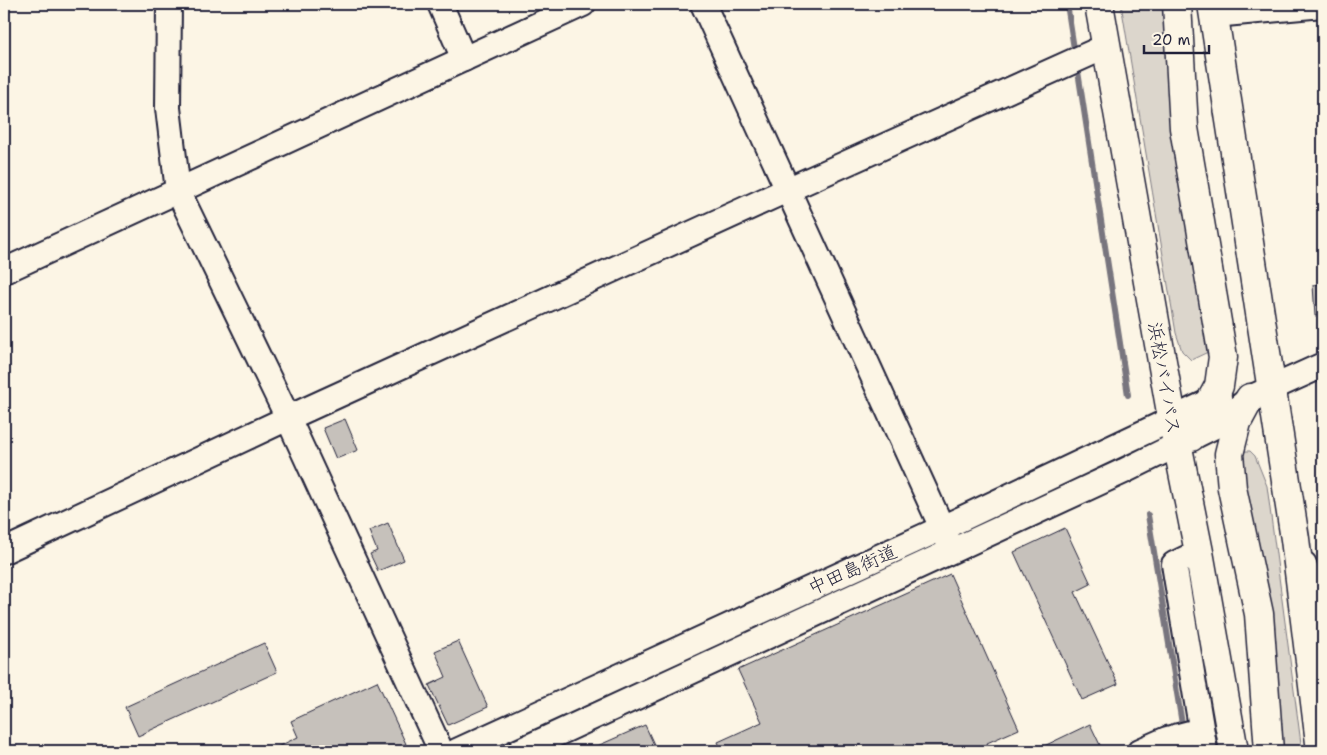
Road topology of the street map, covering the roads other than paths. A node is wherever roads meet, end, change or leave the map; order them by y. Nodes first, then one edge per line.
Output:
1 (169, 4) edge
2 (440, 4) edge
3 (583, 4) edge
4 (703, 4) edge
5 (1099, 4) edge
6 (1177, 4) edge
7 (1323, 5) edge
8 (1213, 9) edge
9 (1098, 50) junction
10 (464, 59) junction
11 (787, 190) junction
12 (178, 191) junction
13 (4, 271) edge
14 (1323, 365) edge
15 (1261, 393) junction
16 (1211, 401) junction
17 (288, 418) junction
18 (1180, 433) junction
19 (942, 528) junction
20 (1295, 539) junction
21 (4, 551) edge
22 (953, 551) junction
23 (1199, 552) junction
24 (1323, 616) edge
25 (1203, 740) edge
26 (441, 751) edge
27 (457, 751) edge
28 (520, 751) edge
29 (1140, 751) edge
30 (1234, 751) edge
31 (1269, 751) edge
32 (1321, 751) edge

1 - 12 street
2 - 10 street
3 - 10 street
4 - 11 street
5 - 9 highway, 浜松バイパス
6 - 16 highway
7 - 8 street
8 - 15 highway
9 - 11 street
9 - 18 highway, 浜松バイパス
10 - 12 street
11 - 17 street
11 - 19 street
12 - 13 street
12 - 17 street
14 - 15 street, 中田島街道
15 - 16 street, 中田島街道
15 - 18 street, 中田島街道
15 - 20 highway
15 - 31 highway
16 - 18 highway
17 - 21 street
17 - 26 street
18 - 19 street, 中田島街道
18 - 22 street, 中田島街道
18 - 23 highway, 浜松バイパス
19 - 22 street
19 - 27 street, 中田島街道
20 - 24 street
20 - 32 highway
22 - 28 street, 中田島街道
23 - 25 street
23 - 30 highway, 浜松バイパス
25 - 29 street

